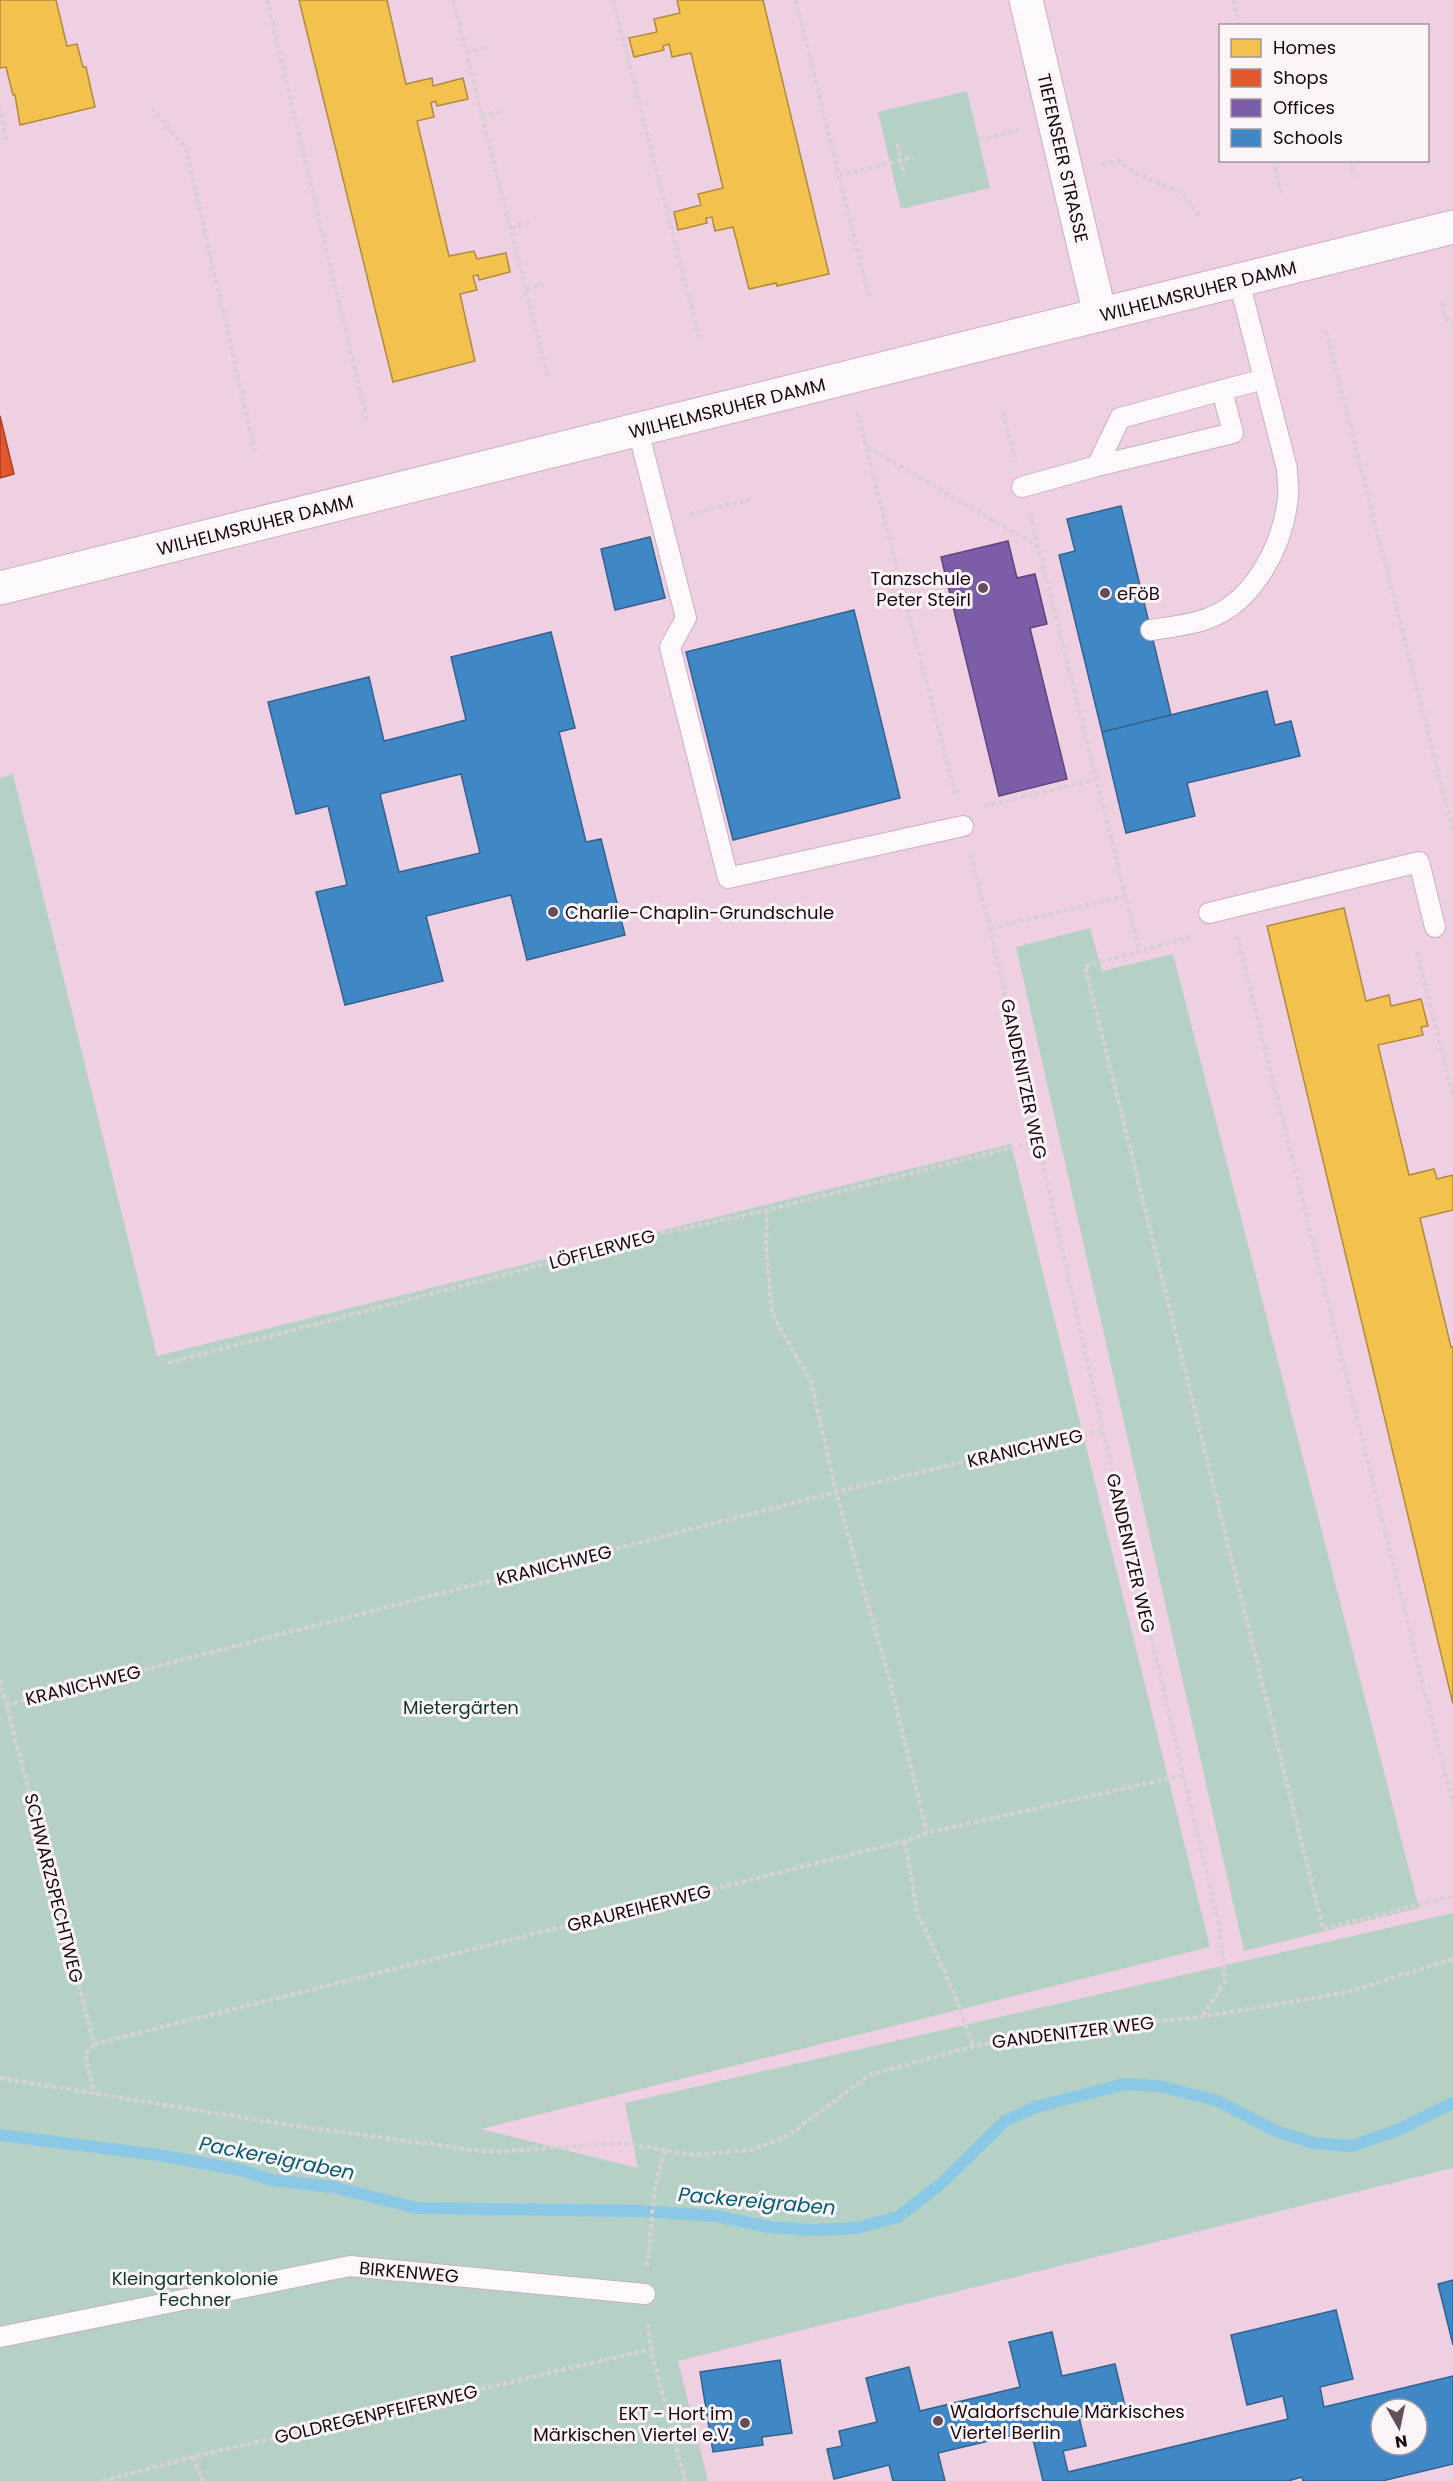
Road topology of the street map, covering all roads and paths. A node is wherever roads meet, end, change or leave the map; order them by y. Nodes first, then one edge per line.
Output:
1 (267, 0) edge
2 (453, 0) edge
3 (613, 0) edge
4 (796, 0) edge
5 (1026, 0) edge
6 (1234, 0) edge
7 (1240, 24) edge
8 (488, 47) dead end
9 (466, 53) junction
10 (0, 106) edge
11 (152, 108) dead end
12 (504, 110) dead end
13 (482, 116) junction
14 (994, 136) dead end
15 (979, 140) dead end
16 (7, 143) dead end
17 (897, 144) dead end
18 (913, 157) dead end
19 (901, 160) junction
20 (1273, 162) edge
21 (1350, 162) edge
22 (1066, 171) junction
23 (839, 176) junction
24 (904, 176) dead end
25 (1354, 177) dead end
26 (1281, 195) dead end
27 (1199, 216) dead end
28 (532, 221) dead end
29 (1453, 227) edge
30 (511, 228) junction
31 (1239, 281) junction
32 (548, 283) dead end
33 (526, 289) junction
34 (869, 298) dead end
35 (1442, 303) dead end
36 (1100, 315) junction
37 (1453, 322) edge
38 (1326, 331) dead end
39 (700, 341) dead end
40 (548, 378) dead end
41 (1264, 379) junction
42 (1222, 390) junction
43 (1003, 412) dead end
44 (368, 424) dead end
45 (638, 430) junction
46 (255, 452) dead end
47 (1096, 466) junction
48 (1022, 487) junction
49 (752, 499) dead end
50 (661, 521) junction
51 (1039, 547) junction
52 (0, 588) edge
53 (1151, 630) dead end
54 (1097, 779) junction
55 (961, 819) junction
56 (1453, 830) edge
57 (1126, 896) junction
58 (1209, 913) dead end
59 (1235, 927) dead end
60 (1435, 927) dead end
61 (990, 928) junction
62 (1194, 936) dead end
63 (1414, 941) dead end
64 (1139, 950) junction
65 (1453, 1097) edge
66 (1037, 1141) junction
67 (767, 1210) junction
68 (168, 1363) dead end
69 (1102, 1431) junction
70 (836, 1492) junction
71 (0, 1680) edge
72 (6, 1705) junction
73 (1184, 1775) junction
74 (1453, 1805) edge
75 (927, 1833) junction
76 (905, 1841) junction
77 (1453, 1896) edge
78 (1453, 1959) edge
79 (1202, 2017) junction
80 (94, 2044) junction
81 (973, 2046) junction
82 (0, 2078) edge
83 (95, 2094) junction
84 (665, 2150) junction
85 (650, 2238) dead end
86 (645, 2294) joint
87 (0, 2337) edge
88 (651, 2349) junction
89 (193, 2457) junction
90 (102, 2481) edge
91 (203, 2481) edge
92 (685, 2481) edge

1 - 44 path
2 - 9 path
3 - 39 path
4 - 23 path
5 - 22 main road, TIEFENSEER STRASSE
6 - 7 path
8 - 9 path
9 - 13 path
10 - 16 path
11 - 46 path
12 - 13 path
13 - 30 path
14 - 15 path
17 - 19 path
18 - 19 path
19 - 23 path
19 - 24 path
20 - 26 path
21 - 25 path
22 - 27 path
22 - 36 main road, TIEFENSEER STRASSE
23 - 34 path
28 - 30 path
29 - 31 main road, WILHELMSRUHER DAMM
30 - 33 path
31 - 36 main road, WILHELMSRUHER DAMM
31 - 41 lane
32 - 33 path
33 - 40 path
35 - 37 path
36 - 45 main road, WILHELMSRUHER DAMM
38 - 56 path
41 - 42 lane
41 - 53 lane
42 - 47 lane
42 - 47 lane
43 - 48 path
45 - 50 lane
45 - 52 main road, WILHELMSRUHER DAMM
47 - 48 lane
48 - 51 path
49 - 50 path
50 - 55 lane
51 - 54 path
51 - 55 path, GANDENITZER WEG
54 - 55 path
54 - 57 path
55 - 61 path, GANDENITZER WEG
57 - 61 path
57 - 64 path
58 - 60 lane
59 - 74 path
61 - 66 path, GANDENITZER WEG
62 - 64 path
63 - 65 path
64 - 77 path
66 - 67 path, LÖFFLERWEG
66 - 69 path, GANDENITZER WEG
67 - 68 path, LÖFFLERWEG
67 - 70 path
69 - 70 path, KRANICHWEG
69 - 73 path, GANDENITZER WEG
70 - 72 path, KRANICHWEG
70 - 75 path
71 - 72 path, SCHWARZSPECHTWEG
72 - 80 path, SCHWARZSPECHTWEG
73 - 75 path, GRAUREIHERWEG
73 - 79 path, GANDENITZER WEG
75 - 76 path, GRAUREIHERWEG
76 - 80 path, GRAUREIHERWEG
76 - 81 path
78 - 79 path
79 - 81 path, GANDENITZER WEG
80 - 83 path, SCHWARZSPECHTWEG
81 - 84 path, GANDENITZER WEG
82 - 83 path, GANDENITZER WEG
83 - 84 path, GANDENITZER WEG
84 - 85 path
86 - 87 lane, BIRKENWEG
86 - 88 path
88 - 89 path, GOLDREGENPFEIFERWEG
88 - 92 path
89 - 90 path, GOLDREGENPFEIFERWEG
89 - 91 path

